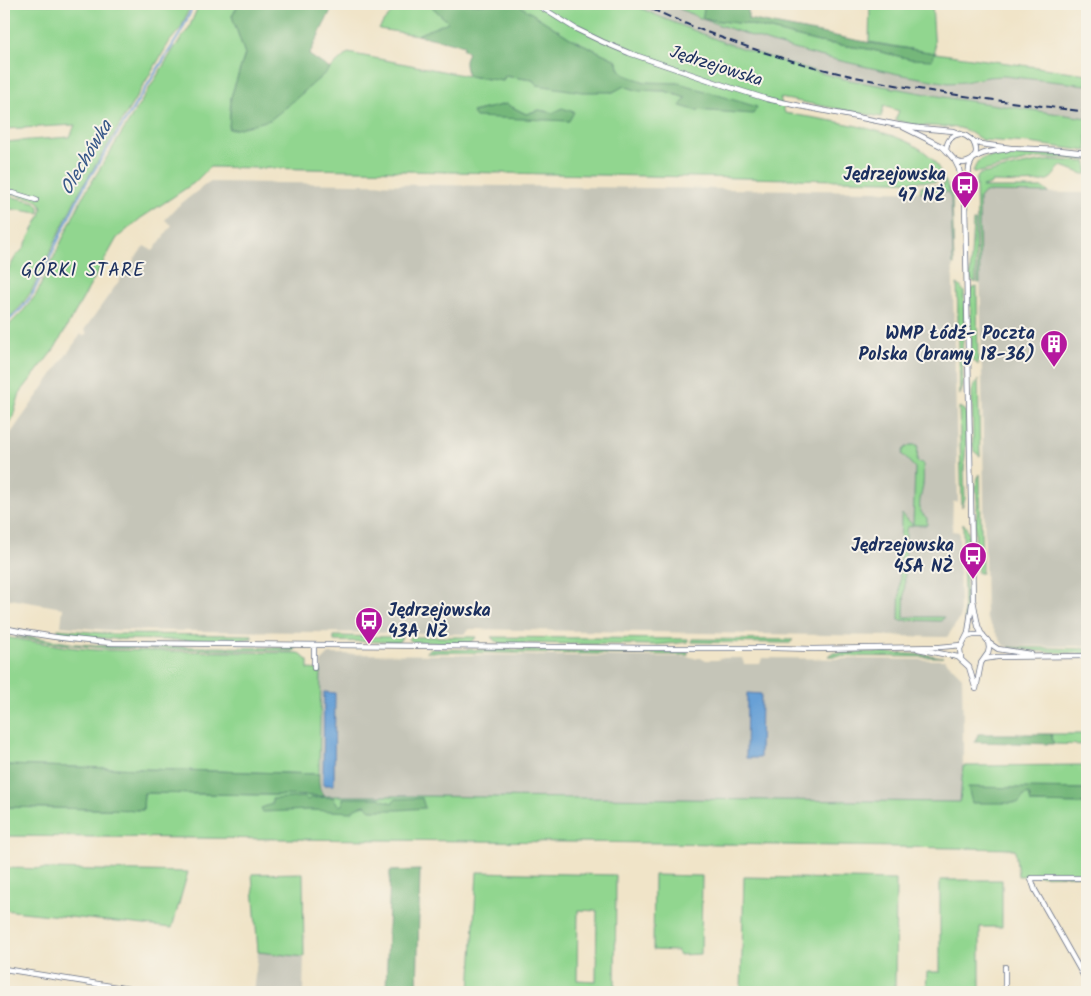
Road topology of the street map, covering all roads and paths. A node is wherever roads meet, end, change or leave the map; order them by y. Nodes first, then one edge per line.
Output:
1 (536, 4) edge
2 (898, 125) junction
3 (962, 134) junction
4 (973, 141) junction
5 (1011, 148) junction
6 (946, 150) junction
7 (1087, 152) edge
8 (975, 158) junction
9 (955, 161) junction
10 (4, 192) edge
11 (36, 200) dead end
12 (964, 202) junction
13 (973, 600) junction
14 (4, 628) edge
15 (983, 635) junction
16 (967, 637) junction
17 (989, 643) junction
18 (314, 645) junction
19 (961, 645) junction
20 (907, 648) junction
21 (1044, 656) junction
22 (1087, 656) edge
23 (961, 659) junction
24 (982, 661) junction
25 (967, 665) junction
26 (314, 668) dead end
27 (1087, 878) edge
28 (1005, 967) dead end
29 (4, 969) edge
30 (1087, 982) edge
31 (148, 992) edge
32 (1005, 992) edge

1 - 2 street, Jędrzejowska
2 - 3 street, Jędrzejowska
2 - 6 street, Jędrzejowska
3 - 4 street, Jędrzejowska
3 - 6 street
4 - 5 street, Jędrzejowska
4 - 8 street
5 - 7 street, Jędrzejowska
5 - 8 street, Jędrzejowska
6 - 9 street, Jędrzejowska
8 - 9 street, Jędrzejowska
8 - 12 street
9 - 12 street
10 - 11 street
12 - 13 street
13 - 15 street
13 - 16 street
14 - 18 street
15 - 16 street
15 - 17 street
16 - 19 street
17 - 21 street
17 - 24 street
18 - 20 street
18 - 26 street
19 - 20 street
19 - 23 street
20 - 23 street
21 - 22 street
21 - 24 street
23 - 25 street
24 - 25 street
24 - 25 street
27 - 30 street
28 - 32 street
29 - 31 street

